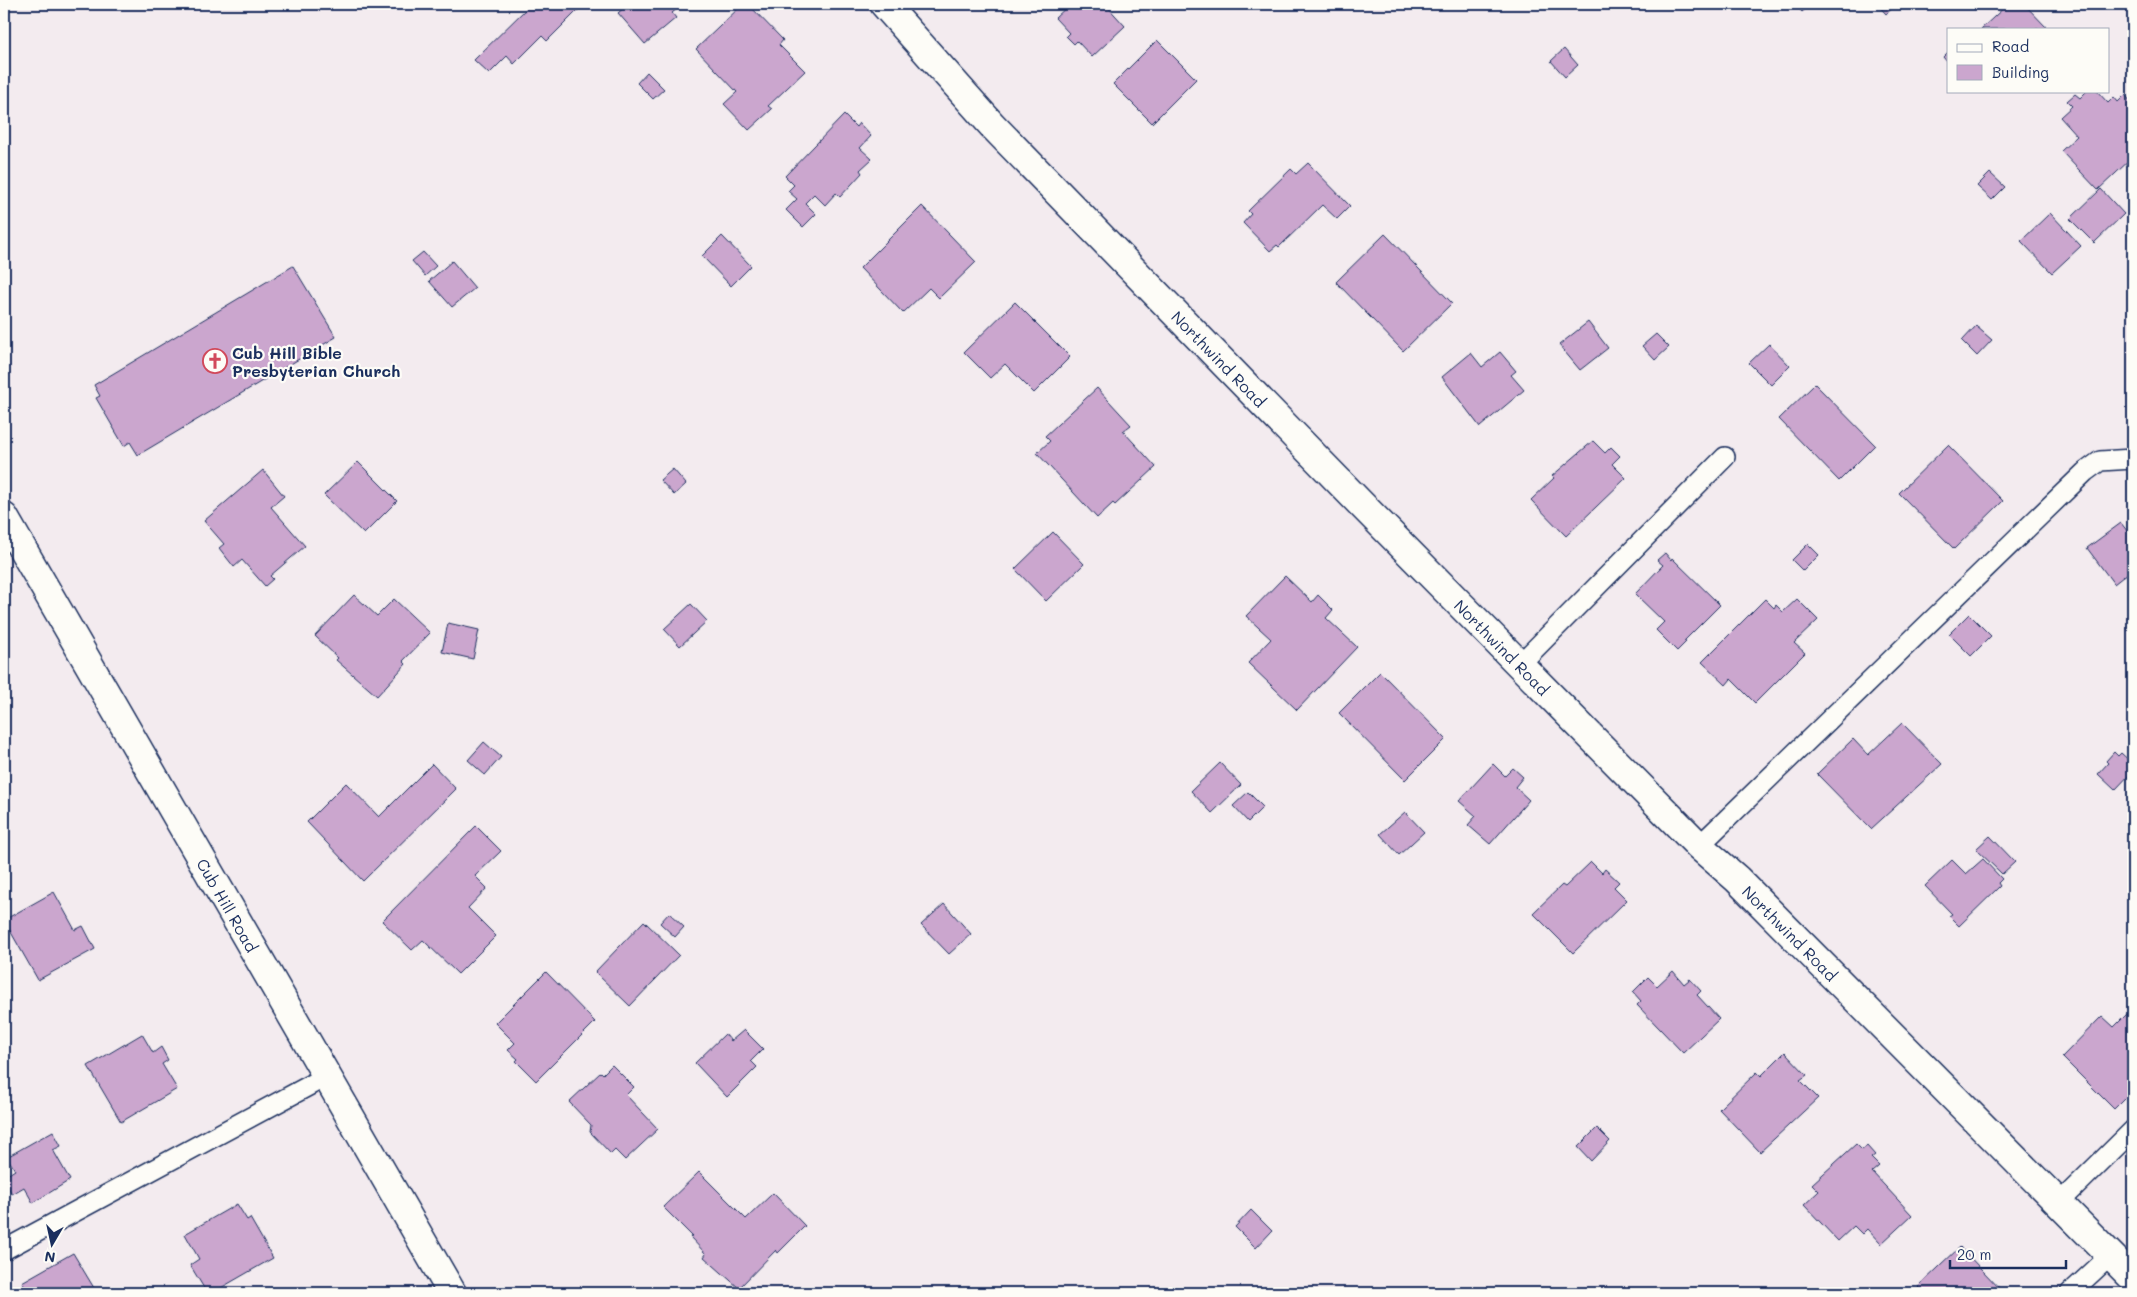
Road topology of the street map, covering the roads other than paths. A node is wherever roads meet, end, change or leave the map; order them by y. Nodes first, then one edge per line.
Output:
1 (884, 4) edge
2 (1725, 457) dead end
3 (2133, 459) edge
4 (4, 517) edge
5 (1520, 664) junction
6 (1699, 846) junction
7 (327, 1076) junction
8 (2133, 1130) edge
9 (2059, 1203) junction
10 (4, 1250) edge
11 (2111, 1255) junction
12 (2133, 1278) edge
13 (452, 1293) edge
14 (2070, 1293) edge

1 - 5 street, Northwind Road
2 - 5 lane
3 - 6 lane
4 - 7 street, Cub Hill Road
5 - 6 street, Northwind Road
6 - 9 street, Northwind Road
7 - 10 lane
7 - 13 street, Cub Hill Road
8 - 9 lane
9 - 11 street, Northwind Road
11 - 12 street, Northwind Road
11 - 14 lane

